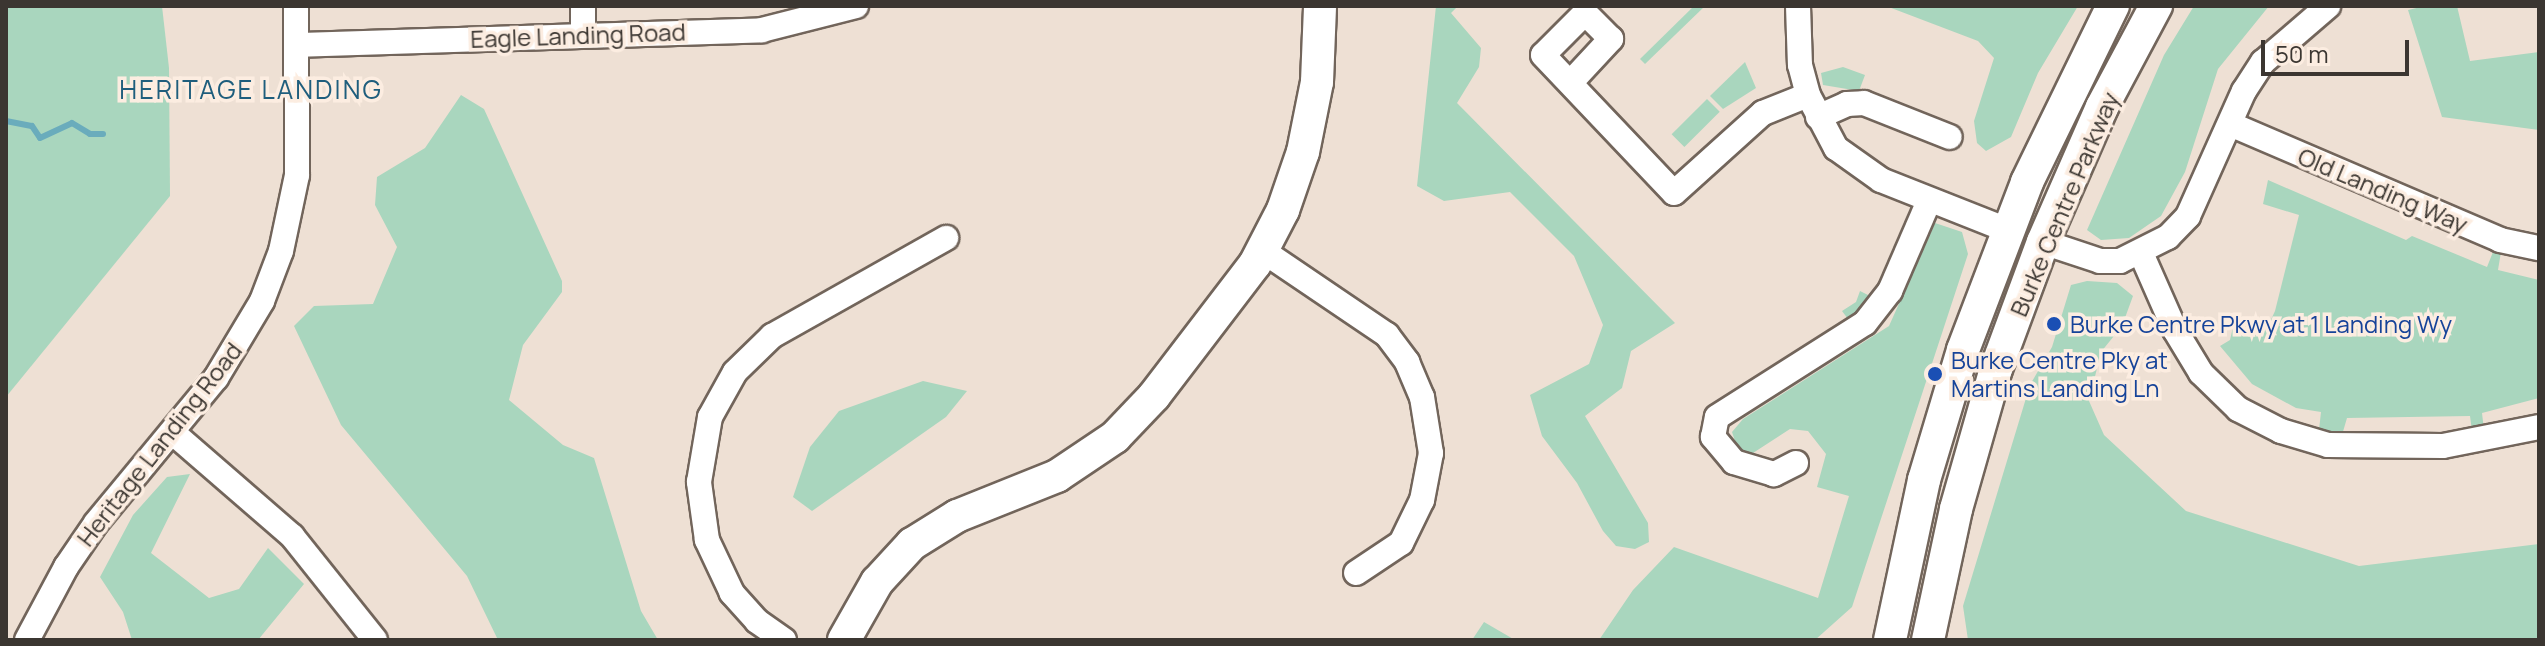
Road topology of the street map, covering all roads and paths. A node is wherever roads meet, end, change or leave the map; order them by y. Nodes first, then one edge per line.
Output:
1 (296, 6) edge
2 (583, 6) edge
3 (856, 6) edge
4 (1320, 6) edge
5 (1798, 6) edge
6 (2113, 6) edge
7 (2156, 6) edge
8 (2328, 6) edge
9 (583, 35) junction
10 (297, 45) junction
11 (1571, 82) dead end
12 (1813, 106) junction
13 (2230, 124) junction
14 (1950, 137) dead end
15 (1929, 201) junction
16 (2007, 230) junction
17 (946, 238) dead end
18 (2043, 242) junction
19 (2539, 248) edge
20 (1263, 251) junction
21 (2141, 253) junction
22 (2539, 427) edge
23 (172, 432) junction
24 (1796, 463) dead end
25 (1356, 573) dead end
26 (27, 640) edge
27 (375, 640) edge
28 (784, 640) edge
29 (844, 640) edge
30 (1890, 640) edge
31 (1928, 640) edge

1 - 10 street, Heritage Landing Road
2 - 9 street
3 - 9 street, Eagle Landing Road
4 - 20 main road
5 - 12 street
6 - 16 main road, Burke Centre Parkway
7 - 18 main road, Burke Centre Parkway
8 - 13 street
9 - 10 street, Eagle Landing Road
10 - 23 street, Heritage Landing Road
11 - 12 street
12 - 14 street
12 - 15 street
13 - 19 street, Old Landing Way
13 - 21 street
15 - 16 street
15 - 24 street
16 - 18 main road
16 - 30 main road, Burke Centre Parkway
17 - 28 street
18 - 21 street
18 - 31 main road, Burke Centre Parkway
20 - 25 street
20 - 29 main road
21 - 22 street
23 - 26 street, Heritage Landing Road
23 - 27 street

